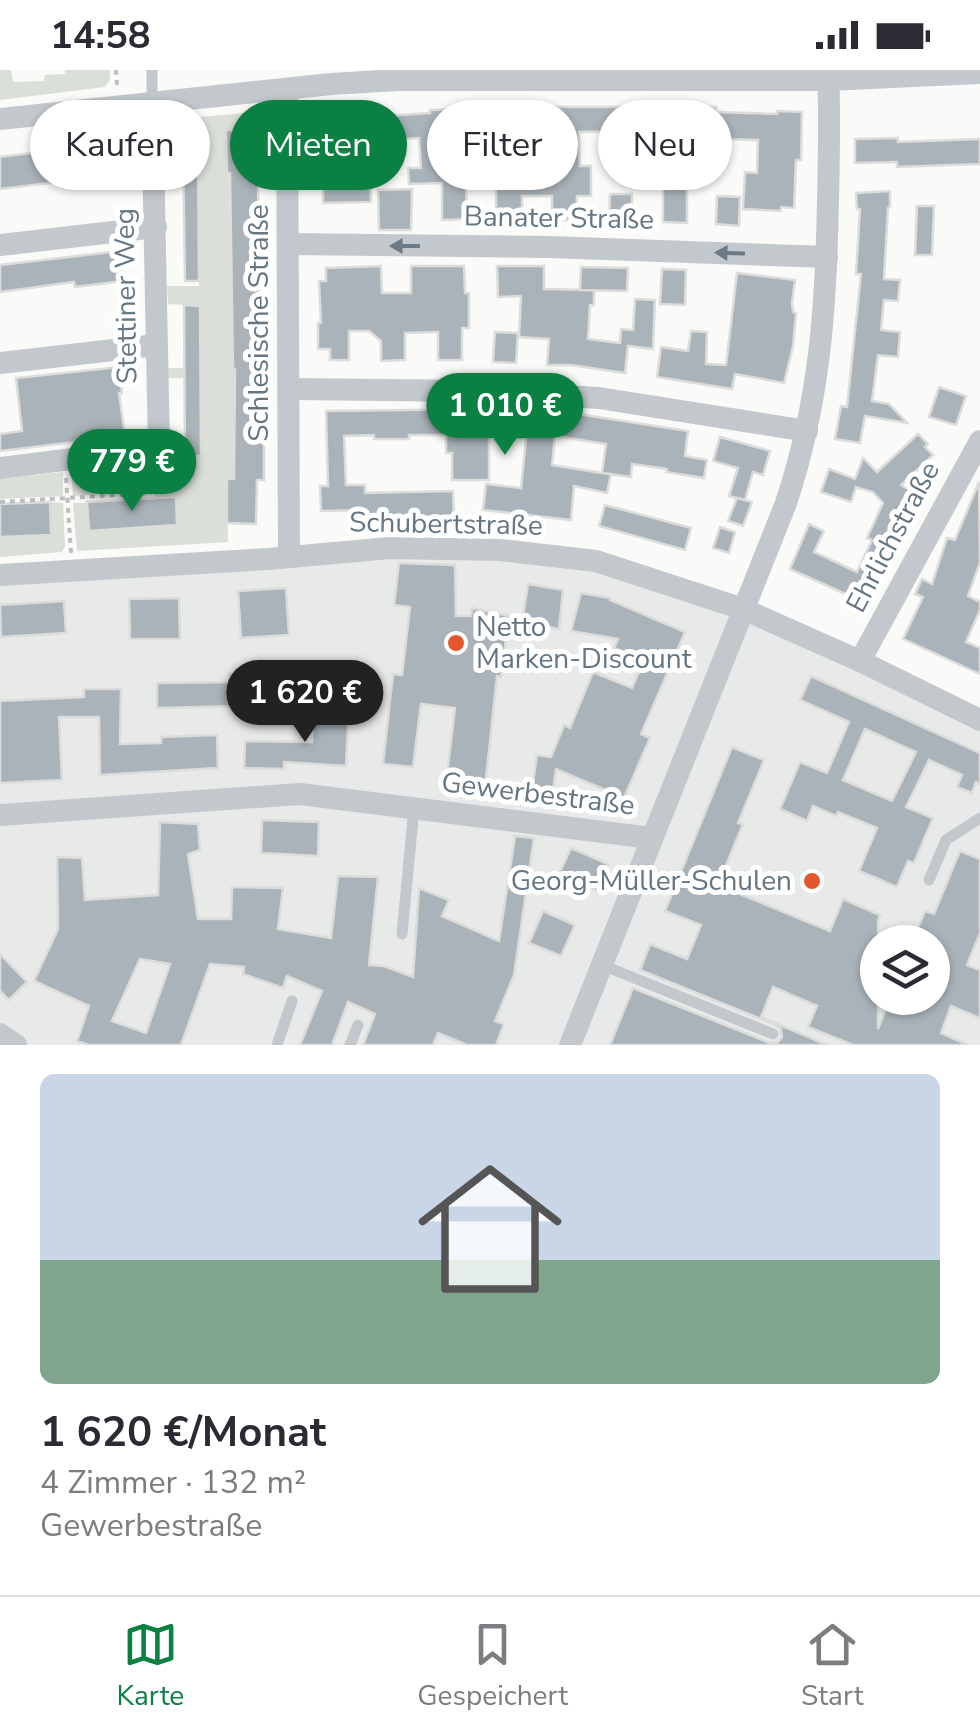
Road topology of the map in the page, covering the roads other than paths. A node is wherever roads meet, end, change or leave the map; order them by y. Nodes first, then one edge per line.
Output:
1 (152, 70) edge
2 (685, 74) edge
3 (755, 74) edge
4 (980, 74) edge
5 (397, 75) edge
6 (828, 75) edge
7 (287, 89) junction
8 (152, 100) edge
9 (181, 100) edge
10 (30, 116) edge
11 (0, 119) edge
12 (155, 190) edge
13 (156, 226) junction
14 (289, 244) junction
15 (0, 245) edge
16 (827, 256) junction
17 (156, 345) junction
18 (0, 363) edge
19 (289, 389) junction
20 (806, 431) junction
21 (980, 441) edge
22 (0, 468) edge
23 (290, 558) junction
24 (0, 575) edge
25 (744, 610) junction
26 (860, 661) junction
27 (980, 720) edge
28 (414, 808) junction
29 (0, 815) edge
30 (980, 818) edge
31 (651, 838) junction
32 (929, 880) dead end
33 (402, 934) dead end
34 (602, 965) junction
35 (292, 1001) dead end
36 (358, 1025) dead end
37 (0, 1034) edge
38 (773, 1034) dead end
39 (16, 1045) edge
40 (277, 1045) edge
41 (350, 1045) edge
42 (570, 1045) edge

1 - 8 lane
2 - 3 street
2 - 5 street
3 - 6 street
4 - 6 street
5 - 7 street
6 - 16 street
7 - 9 street
7 - 14 street, Schlesische Straße
10 - 11 street
12 - 13 street, Stettiner Weg
13 - 15 street
13 - 17 street, Stettiner Weg
16 -> 14 street, Banater Straße
14 - 19 street, Schlesische Straße
16 - 20 street
17 - 18 street
17 - 22 street, Stettiner Weg
19 - 20 street
19 - 23 street, Schlesische Straße
20 - 25 street
21 - 26 street, Ehrlichstraße
23 - 24 street, Schubertstraße
23 - 25 street, Schubertstraße
25 - 26 street, Schubertstraße
25 - 31 street
26 - 27 street, Schubertstraße
28 - 29 street, Gewerbestraße
28 - 31 street, Gewerbestraße
28 - 33 lane
30 - 32 lane
31 - 34 street
34 - 38 lane
34 - 42 street
35 - 40 lane
36 - 41 lane
37 - 39 street

